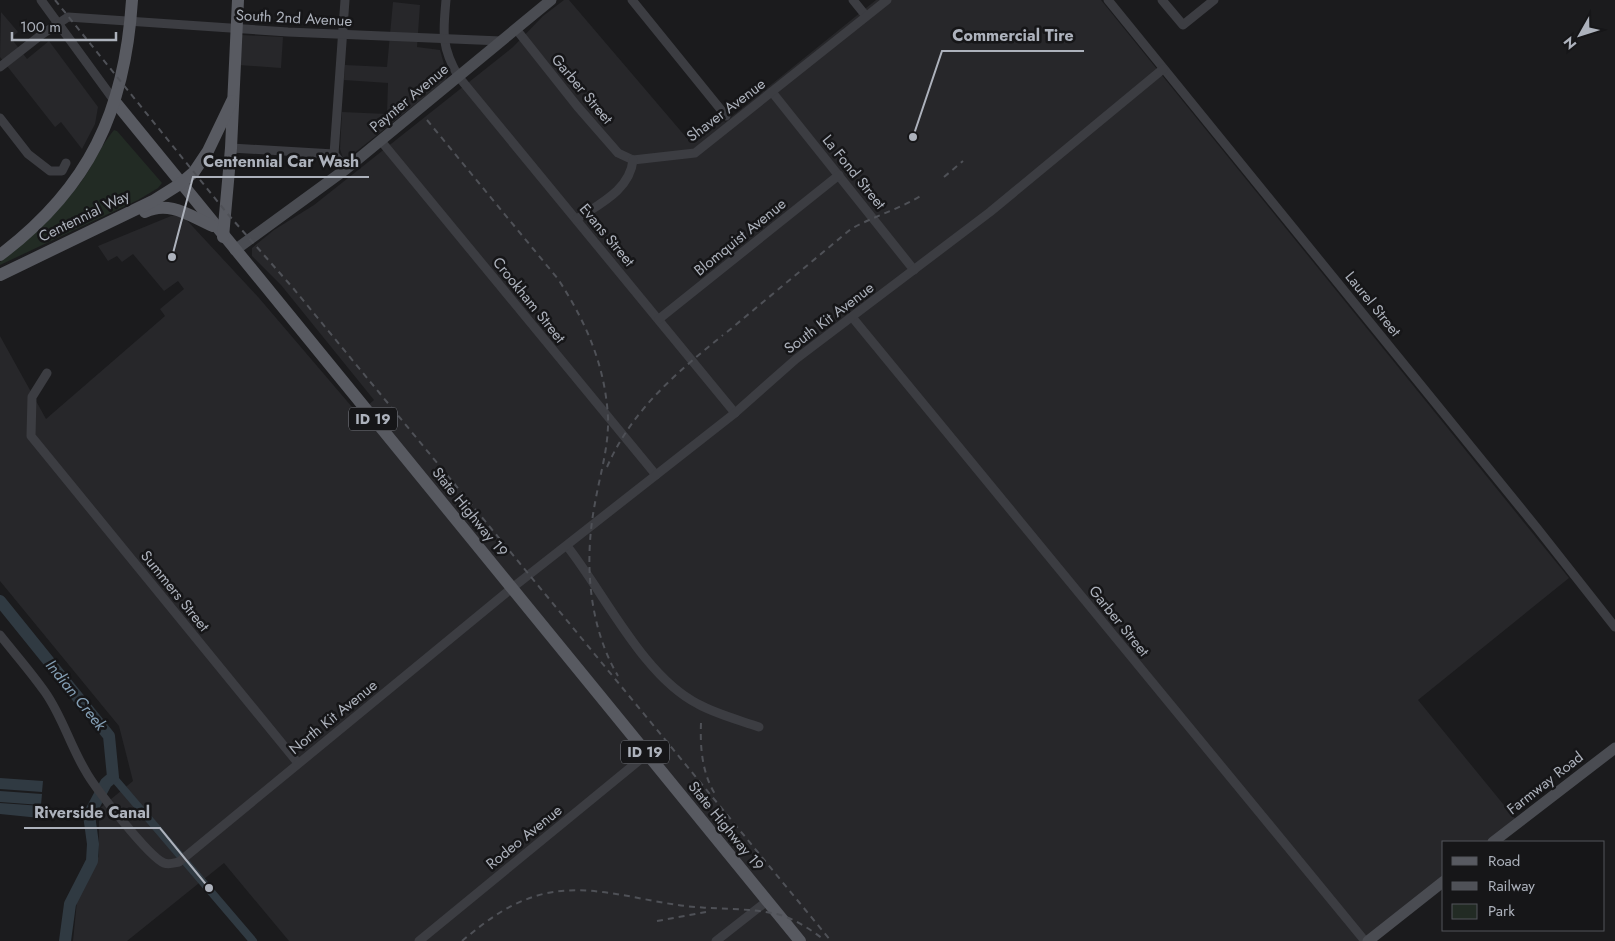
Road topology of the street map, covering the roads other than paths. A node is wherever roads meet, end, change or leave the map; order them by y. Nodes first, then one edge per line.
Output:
1 (41, 0) edge
2 (132, 0) edge
3 (238, 0) edge
4 (346, 0) edge
5 (446, 0) edge
6 (551, 0) edge
7 (632, 0) edge
8 (853, 0) edge
9 (887, 0) edge
10 (1108, 0) edge
11 (1162, 0) edge
12 (1214, 0) edge
13 (866, 16) junction
14 (131, 20) junction
15 (57, 23) junction
16 (236, 28) junction
17 (516, 29) junction
18 (343, 35) junction
19 (443, 38) junction
20 (501, 41) junction
21 (0, 67) edge
22 (1163, 70) junction
23 (458, 76) junction
24 (772, 92) junction
25 (232, 101) junction
26 (116, 103) junction
27 (726, 116) dead end
28 (0, 118) edge
29 (381, 141) junction
30 (231, 148) junction
31 (334, 154) junction
32 (633, 160) junction
33 (66, 163) dead end
34 (346, 169) junction
35 (839, 175) junction
36 (180, 184) junction
37 (576, 219) junction
38 (215, 227) junction
39 (224, 238) junction
40 (235, 250) junction
41 (0, 256) edge
42 (23, 264) junction
43 (914, 270) junction
44 (0, 274) edge
45 (852, 317) junction
46 (659, 319) junction
47 (47, 373) dead end
48 (735, 412) junction
49 (656, 475) junction
50 (567, 546) junction
51 (512, 588) junction
52 (1615, 627) edge
53 (0, 635) edge
54 (758, 727) dead end
55 (1615, 748) edge
56 (647, 754) junction
57 (298, 763) junction
58 (1494, 841) edge
59 (1442, 883) edge
60 (767, 901) junction
61 (419, 941) edge
62 (716, 941) edge
63 (800, 941) edge
64 (1367, 941) edge

1 - 15 street
2 - 14 main road, Centennial Way
3 - 16 main road
4 - 18 street
5 - 19 street
6 - 17 street, Paynter Avenue
7 - 27 street
8 - 13 street
9 - 13 street, Shaver Avenue
10 - 22 street, Laurel Street
11 - 12 street
13 - 24 street, Shaver Avenue
14 - 15 street, South 2nd Avenue
14 - 16 street, South 2nd Avenue
14 - 26 main road, Centennial Way
15 - 21 street
15 - 26 street
16 - 18 street, South 2nd Avenue
16 - 25 main road
17 - 20 street, Paynter Avenue
17 - 32 street, Garber Street
18 - 19 street, South 2nd Avenue
18 - 31 street
19 - 20 street, South 2nd Avenue
19 - 23 street, Evans Street
20 - 23 street, Paynter Avenue
22 - 43 street, South Kit Avenue
22 - 52 street, Laurel Street
23 - 29 street, Paynter Avenue
23 - 37 street, Evans Street
24 - 32 street, Shaver Avenue
24 - 35 street, La Fond Street
25 - 30 main road
25 - 36 main road, Centennial Way
26 - 36 main road, State Highway 19 / ID 19
26 - 41 main road, Centennial Way
28 - 33 street
29 - 34 street, Paynter Avenue
29 - 49 street, Crookham Street
30 - 31 street
30 - 39 main road
31 - 34 street
32 - 37 street
34 - 40 street, Paynter Avenue
35 - 43 street, La Fond Street
35 - 46 street, Blomquist Avenue
36 - 38 main road, State Highway 19 / ID 19
36 - 42 main road, Centennial Way
37 - 46 street, Evans Street
38 - 39 main road, State Highway 19 / ID 19
38 - 42 main road
39 - 40 main road, State Highway 19 / ID 19
40 - 51 main road, State Highway 19 / ID 19
42 - 44 main road, Centennial Way
43 - 45 street, South Kit Avenue
45 - 48 street, South Kit Avenue
45 - 64 street, Garber Street
46 - 48 street, Evans Street
47 - 57 street, Summers Street
48 - 49 street, South Kit Avenue
49 - 50 street, South Kit Avenue
50 - 51 street, South Kit Avenue
50 - 54 street
51 - 56 main road, State Highway 19 / ID 19
51 - 57 street, North Kit Avenue
53 - 57 street, North Kit Avenue
55 - 58 street, Farmway Road
56 - 60 main road, State Highway 19 / ID 19
56 - 61 street, Rodeo Avenue
59 - 64 street
60 - 62 street
60 - 63 main road, State Highway 19 / ID 19

